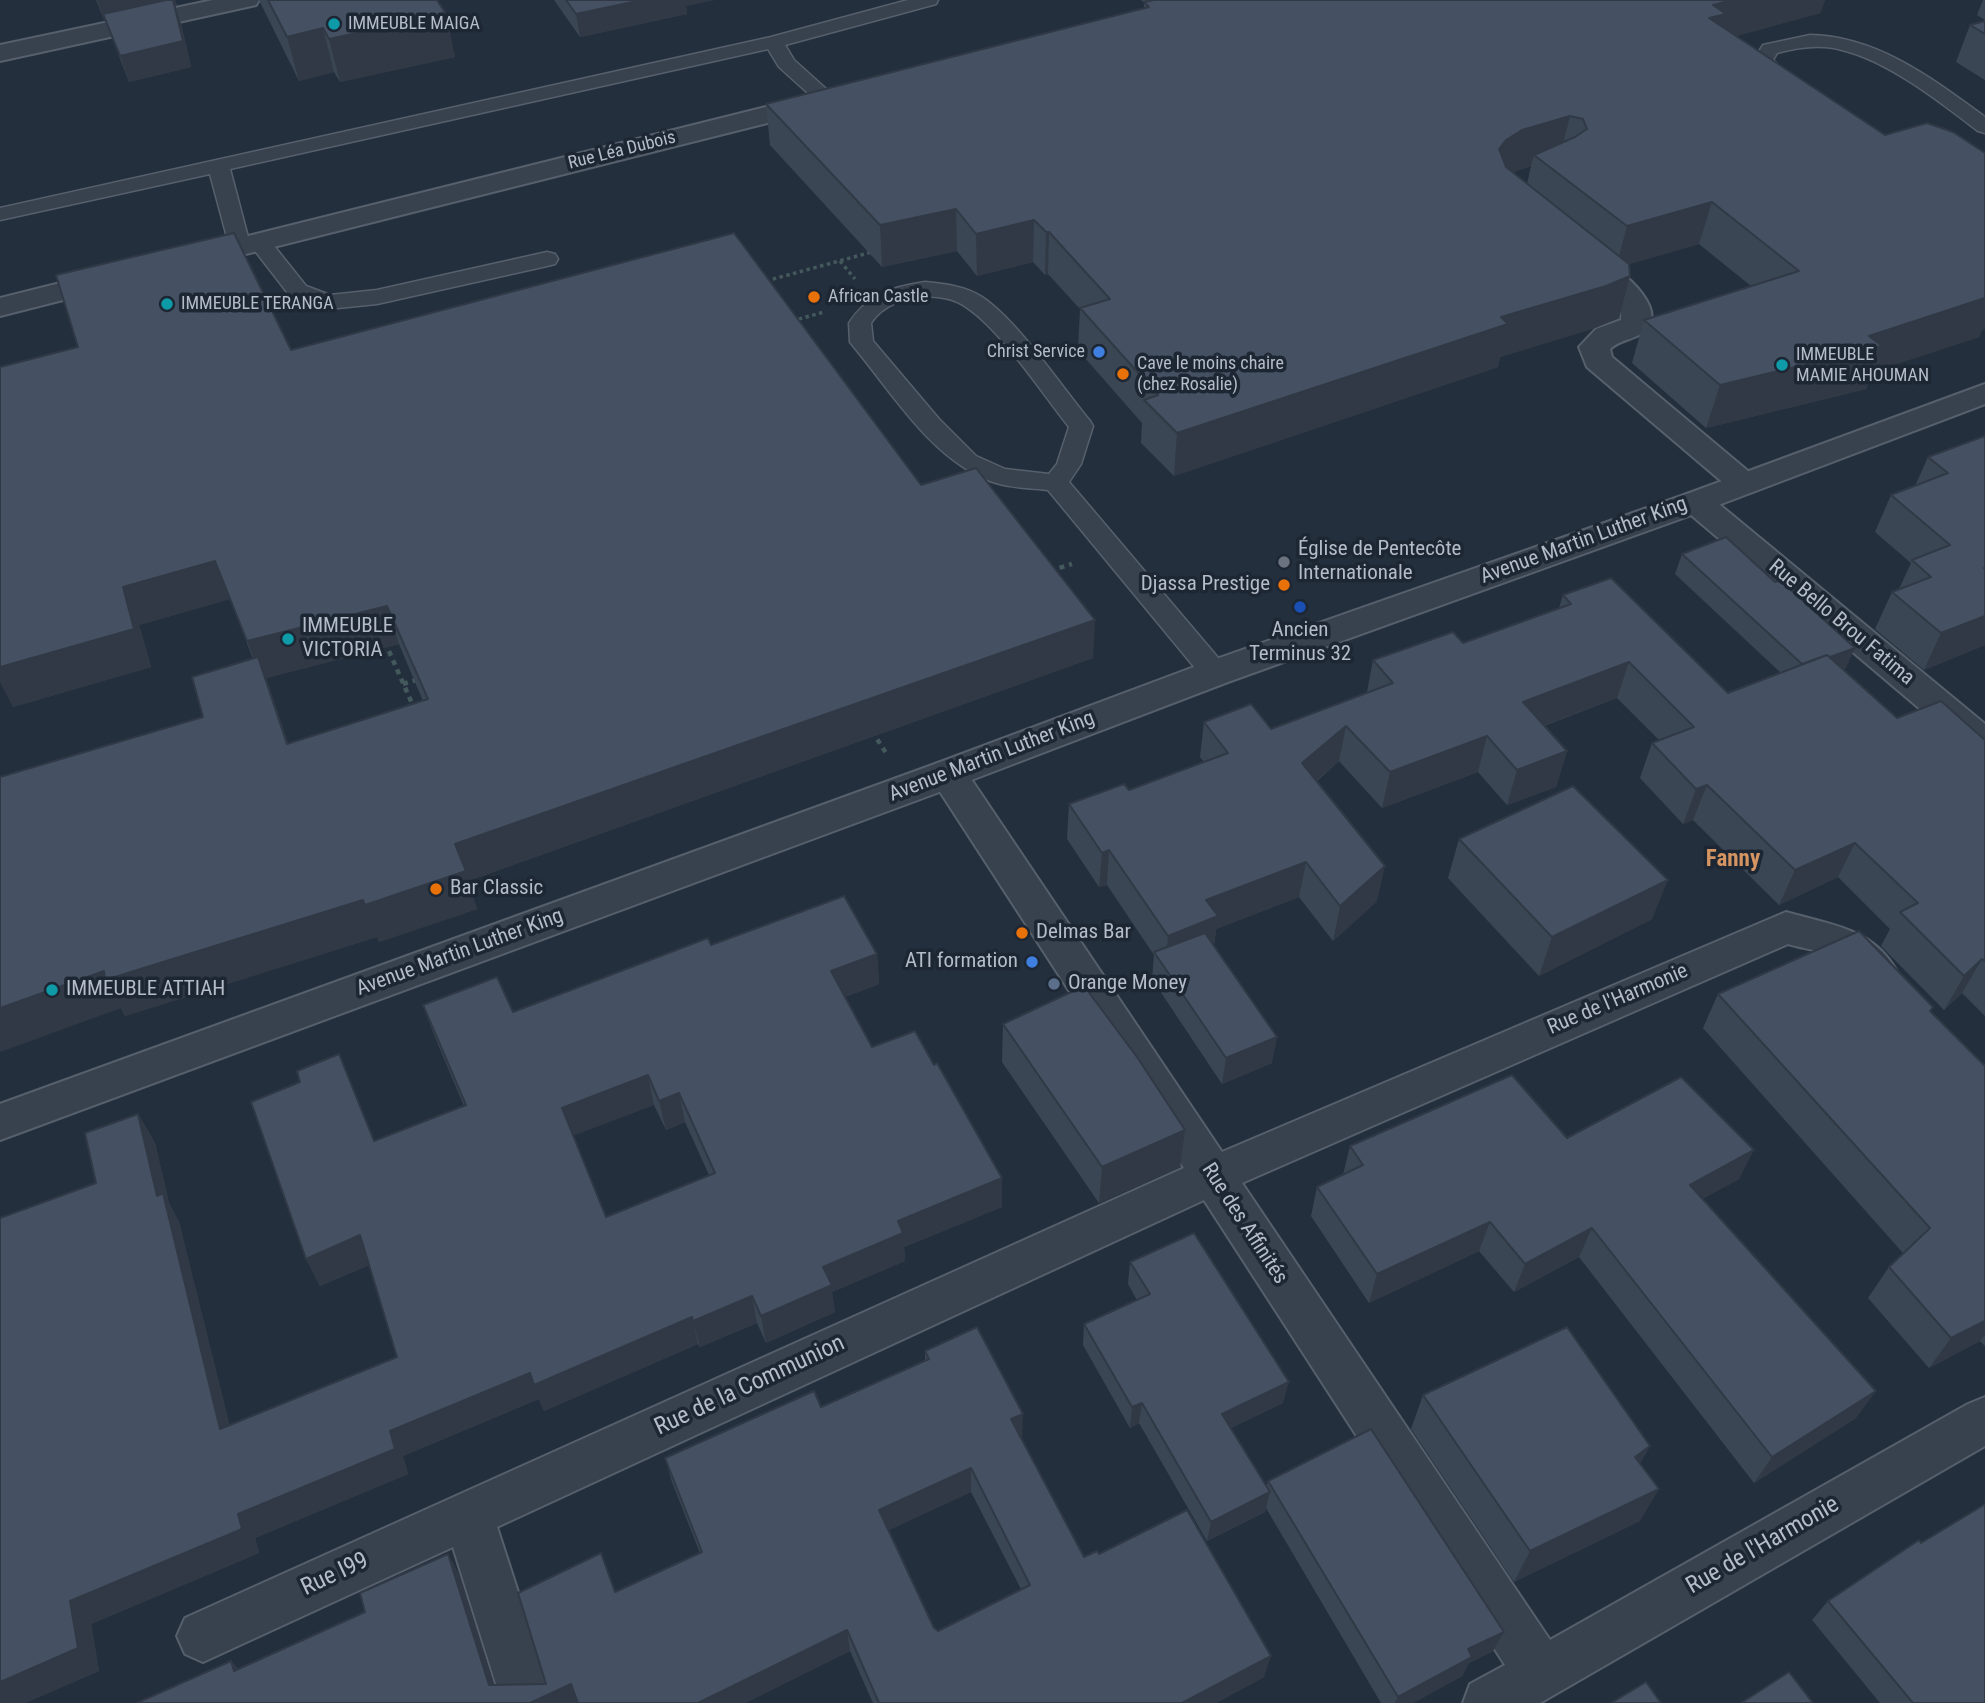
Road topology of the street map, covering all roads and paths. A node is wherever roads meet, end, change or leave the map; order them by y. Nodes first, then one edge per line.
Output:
1 (247, 0) edge
2 (929, 0) edge
3 (774, 42) junction
4 (0, 53) edge
5 (854, 93) edge
6 (1799, 94) edge
7 (827, 100) junction
8 (1985, 127) edge
9 (219, 166) junction
10 (0, 214) edge
11 (1563, 244) edge
12 (249, 245) junction
13 (880, 250) edge
14 (547, 259) dead end
15 (159, 267) edge
16 (132, 274) edge
17 (763, 282) edge
18 (0, 307) edge
19 (830, 310) dead end
20 (790, 321) edge
21 (1985, 393) edge
22 (1056, 483) junction
23 (1744, 484) junction
24 (1696, 502) junction
25 (1112, 551) junction
26 (1045, 573) edge
27 (383, 637) edge
28 (1216, 673) junction
29 (429, 676) edge
30 (403, 684) junction
31 (418, 718) edge
32 (872, 730) edge
33 (1985, 744) edge
34 (929, 781) junction
35 (479, 860) edge
36 (511, 934) junction
37 (1901, 997) edge
38 (0, 1122) edge
39 (1212, 1176) junction
40 (1985, 1420) edge
41 (468, 1515) junction
42 (203, 1636) dead end
43 (1541, 1673) junction
44 (528, 1703) edge
45 (1489, 1703) edge

1 - 4 street
2 - 3 lane
3 - 7 lane
3 - 9 lane
5 - 7 street, Rue Léa Dubois
6 - 8 lane
7 - 12 street, Rue Léa Dubois
9 - 10 lane
9 - 12 lane
11 - 23 street
12 - 14 lane
12 - 15 street, Rue Léa Dubois
13 - 17 path
16 - 18 street
19 - 20 path
21 - 23 street, Avenue Martin Luther King
22 - 22 lane
22 - 25 lane
23 - 24 street, Avenue Martin Luther King
24 - 28 street, Avenue Martin Luther King
24 - 33 street, Rue Bello Brou Fatima
25 - 26 path
25 - 28 lane
27 - 30 path
28 - 34 street, Avenue Martin Luther King
29 - 30 path
30 - 31 path
32 - 34 path
34 - 36 street, Avenue Martin Luther King
34 - 39 street, Rue des Affinités
35 - 36 path
36 - 38 street, Avenue Martin Luther King
37 - 39 street, Rue de l'Harmonie
39 - 41 street, Rue de la Communion
39 - 43 street, Rue des Affinités
40 - 43 street, Rue de l'Harmonie
41 - 42 street, Rue I99
41 - 44 street
43 - 45 street

